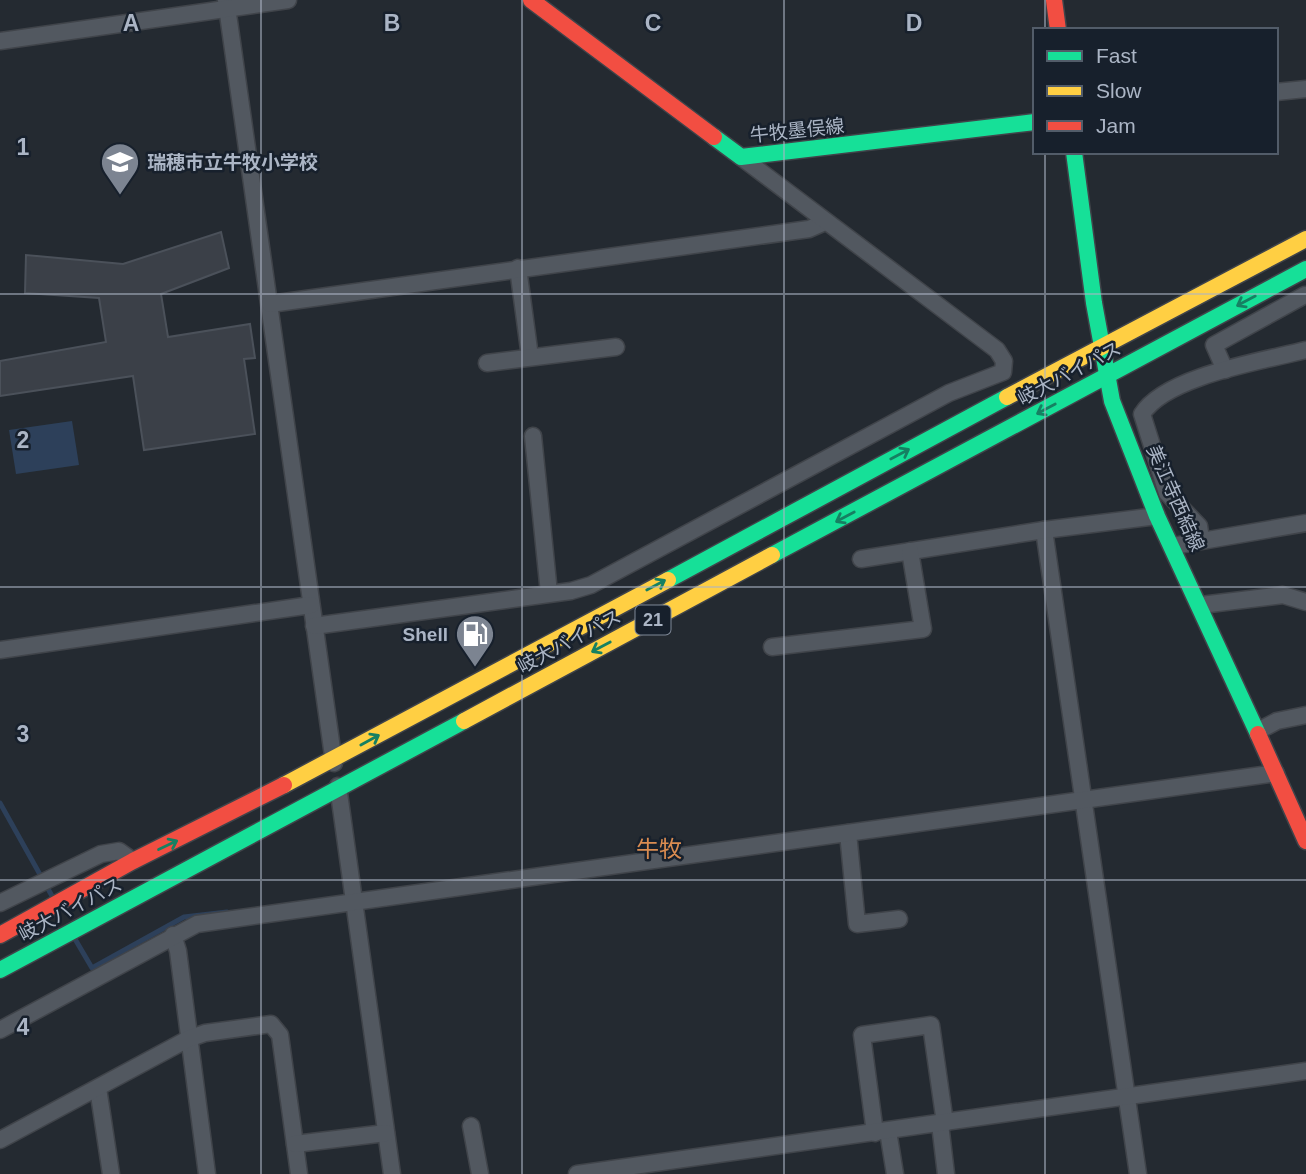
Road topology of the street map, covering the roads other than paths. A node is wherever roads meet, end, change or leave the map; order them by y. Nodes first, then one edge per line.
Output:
1 (288, 0) edge
2 (531, 0) edge
3 (1054, 0) edge
4 (226, 4) edge
5 (1058, 28) edge
6 (0, 41) edge
7 (1306, 89) edge
8 (1278, 93) edge
9 (1033, 122) edge
10 (1074, 154) edge
11 (741, 157) junction
12 (825, 222) junction
13 (1306, 239) edge
14 (518, 268) junction
15 (1306, 269) edge
16 (1306, 296) edge
17 (270, 304) junction
18 (1102, 346) junction
19 (615, 347) dead end
20 (1306, 350) edge
21 (530, 357) junction
22 (487, 363) dead end
23 (1225, 370) junction
24 (1108, 376) junction
25 (537, 441) dead end
26 (1157, 516) junction
27 (1306, 523) edge
28 (1044, 530) junction
29 (1201, 539) junction
30 (1173, 546) junction
31 (910, 551) junction
32 (862, 559) dead end
33 (549, 593) junction
34 (1306, 602) edge
35 (312, 605) junction
36 (1201, 605) junction
37 (314, 626) junction
38 (772, 647) dead end
39 (0, 650) edge
40 (1306, 715) edge
41 (1258, 731) junction
42 (334, 760) junction
43 (1276, 774) junction
44 (338, 790) junction
45 (1084, 799) junction
46 (848, 833) junction
47 (1306, 841) edge
48 (133, 861) junction
49 (0, 903) edge
50 (355, 903) junction
51 (899, 919) dead end
52 (0, 935) edge
53 (173, 935) junction
54 (0, 970) edge
55 (0, 1030) edge
56 (188, 1039) junction
57 (1306, 1070) edge
58 (98, 1088) junction
59 (1126, 1098) junction
60 (942, 1123) junction
61 (471, 1126) dead end
62 (881, 1132) junction
63 (386, 1133) junction
64 (0, 1140) edge
65 (295, 1144) junction
66 (111, 1174) edge
67 (207, 1174) edge
68 (299, 1174) edge
69 (392, 1174) edge
70 (480, 1174) edge
71 (577, 1174) edge
72 (895, 1174) edge
73 (946, 1174) edge
74 (1138, 1174) edge

1 - 4 street
2 - 11 main road, 牛牧墨俣線
3 - 5 main road
4 - 6 street
4 - 17 street
7 - 8 street
9 - 11 main road, 牛牧墨俣線
10 - 18 main road, 美江寺西結線
11 - 12 street
12 - 14 street
12 - 33 street
13 - 18 main road, 岐大バイパス / 21
14 - 17 street
14 - 21 street
15 -> 24 main road, 岐大バイパス / 21
16 - 23 street
17 - 35 street
18 - 24 main road, 美江寺西結線
42 -> 18 main road, 岐大バイパス / 21
19 - 21 street
20 - 23 street
21 - 22 street
23 - 29 street
24 - 26 main road, 美江寺西結線
24 -> 44 main road, 岐大バイパス / 21
25 - 33 street
26 - 28 street
26 - 30 main road, 美江寺西結線
27 - 29 street
28 - 31 street
28 - 45 street
29 - 30 street
30 - 36 main road, 美江寺西結線
31 - 32 street
31 - 38 street
33 - 37 street
34 - 36 street
35 - 37 street
35 - 39 street
36 - 41 main road, 美江寺西結線
37 - 42 street
40 - 41 street
41 - 43 main road, 美江寺西結線
42 - 44 street
48 -> 42 main road, 岐大バイパス / 21
43 - 45 street
43 - 47 main road, 美江寺西結線
44 - 50 street
44 - 54 main road, 岐大バイパス / 21
45 - 46 street
45 - 59 street
46 - 50 street
46 - 51 street
48 - 49 street
48 - 52 main road, 岐大バイパス / 21
50 - 53 street
50 - 63 street
53 - 55 street
53 - 56 street
56 - 58 street
56 - 65 street
56 - 67 street
57 - 59 street
58 - 64 street
58 - 66 street
59 - 60 street
59 - 74 street
60 - 62 street
60 - 62 street
60 - 73 street
61 - 70 street
62 - 71 street
62 - 72 street
63 - 65 street
63 - 69 street
65 - 68 street

